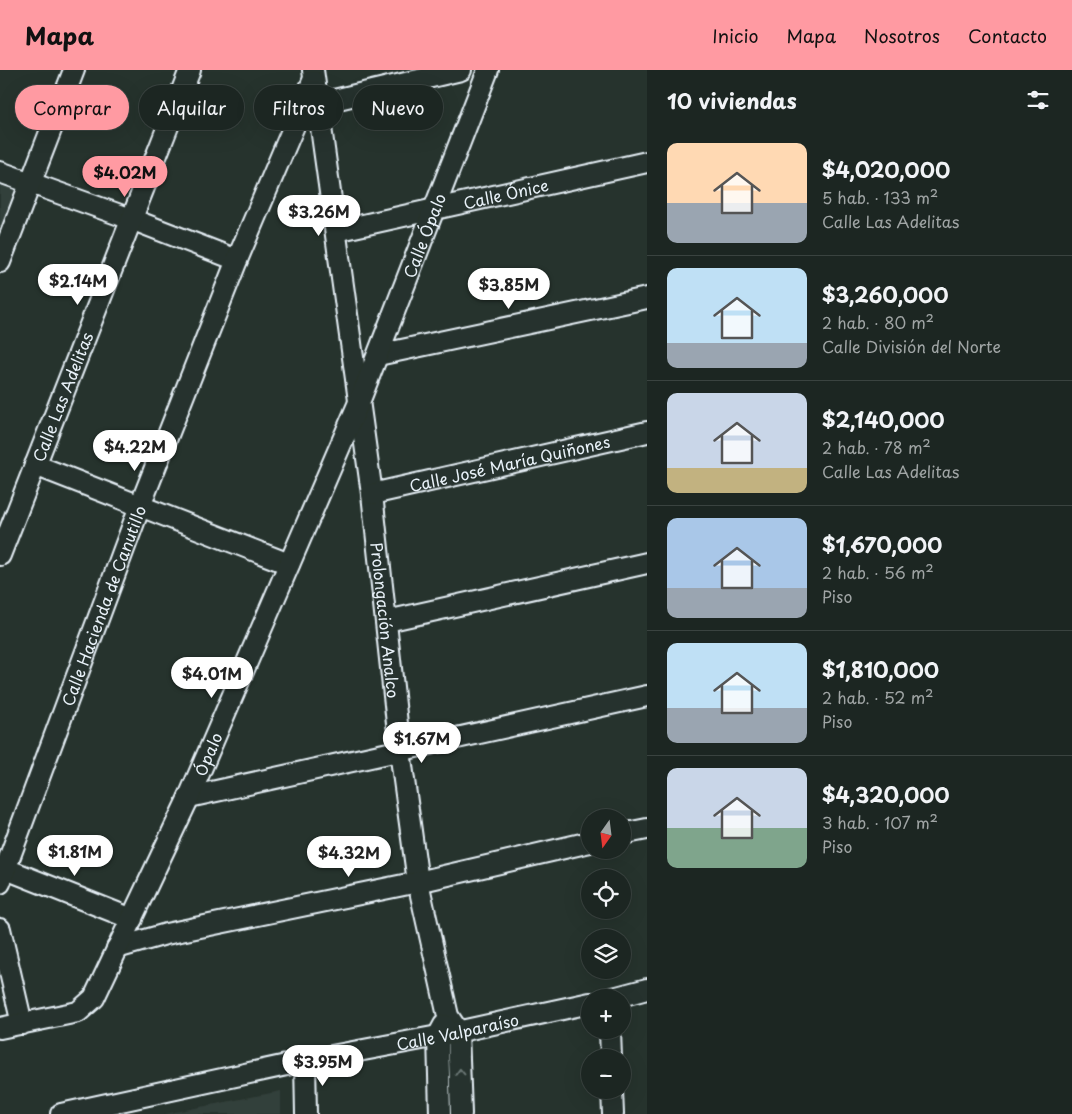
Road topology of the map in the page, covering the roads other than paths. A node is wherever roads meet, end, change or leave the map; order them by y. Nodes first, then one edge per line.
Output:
1 (74, 70) edge
2 (190, 70) edge
3 (461, 70) edge
4 (488, 70) edge
5 (313, 72) edge
6 (315, 85) edge
7 (343, 98) edge
8 (321, 130) edge
9 (647, 162) edge
10 (0, 172) edge
11 (30, 183) junction
12 (436, 207) junction
13 (131, 219) junction
14 (336, 230) junction
15 (237, 260) junction
16 (0, 262) edge
17 (647, 298) edge
18 (378, 355) junction
19 (360, 400) junction
20 (647, 432) edge
21 (35, 465) junction
22 (372, 494) junction
23 (140, 506) junction
24 (10, 508) edge
25 (0, 556) edge
26 (647, 563) edge
27 (289, 564) junction
28 (387, 621) junction
29 (647, 696) edge
30 (400, 751) junction
31 (189, 797) junction
32 (647, 828) edge
33 (631, 832) edge
34 (581, 844) edge
35 (3, 876) edge
36 (418, 882) junction
37 (132, 919) junction
38 (0, 929) edge
39 (117, 948) junction
40 (647, 989) edge
41 (631, 993) edge
42 (581, 1004) edge
43 (22, 1024) junction
44 (453, 1024) junction
45 (0, 1028) edge
46 (438, 1036) junction
47 (305, 1061) junction
48 (612, 1099) edge
49 (61, 1114) edge
50 (306, 1114) edge
51 (440, 1114) edge
52 (461, 1114) edge
53 (613, 1114) edge

1 - 11 street
2 - 13 street, Calle Las Adelitas
3 - 7 street
4 - 12 street, Calle Ópalo
5 - 6 street, Prolongación Analco
5 - 15 street, Calle Hacienda de Canutillo
8 - 14 street, Prolongación Analco
9 - 12 street, Calle Ónice
10 - 11 street
11 - 13 street
11 - 16 street
12 - 14 street, Calle Ónice
12 - 18 street, Calle Ópalo
13 - 15 street
13 - 21 street, Calle Las Adelitas
14 - 19 street, Prolongación Analco
15 - 23 street, Calle Hacienda de Canutillo
17 - 18 street
18 - 19 street, Calle Ópalo
19 - 22 street, Prolongación Analco
19 - 27 street, Ópalo
20 - 22 street, Calle José María Quiñones
21 - 23 street
21 - 24 street, Calle Las Adelitas
22 - 28 street, Prolongación Analco
23 - 27 street
23 - 35 street, Calle Hacienda de Canutillo
24 - 25 street, Calle Las Adelitas
26 - 28 street
27 - 31 street, Ópalo
28 - 30 street, Prolongación Analco
29 - 30 street
30 - 31 street
30 - 36 street, Prolongación Analco
31 - 37 street, Ópalo
32 - 33 street
34 - 36 street
35 - 37 street
36 - 39 street
36 - 44 street, Prolongación Analco
37 - 39 street, Ópalo
38 - 43 street
39 - 43 street, Ópalo
40 - 41 street
42 - 44 street, Calle Valparaíso
43 - 45 street
44 - 46 street, Calle Valparaíso
52 -> 44 street, Prolongación Analco
46 - 47 street, Calle Valparaíso
46 - 51 street
47 - 49 street, Calle Valparaíso
47 - 50 street
48 - 53 street

